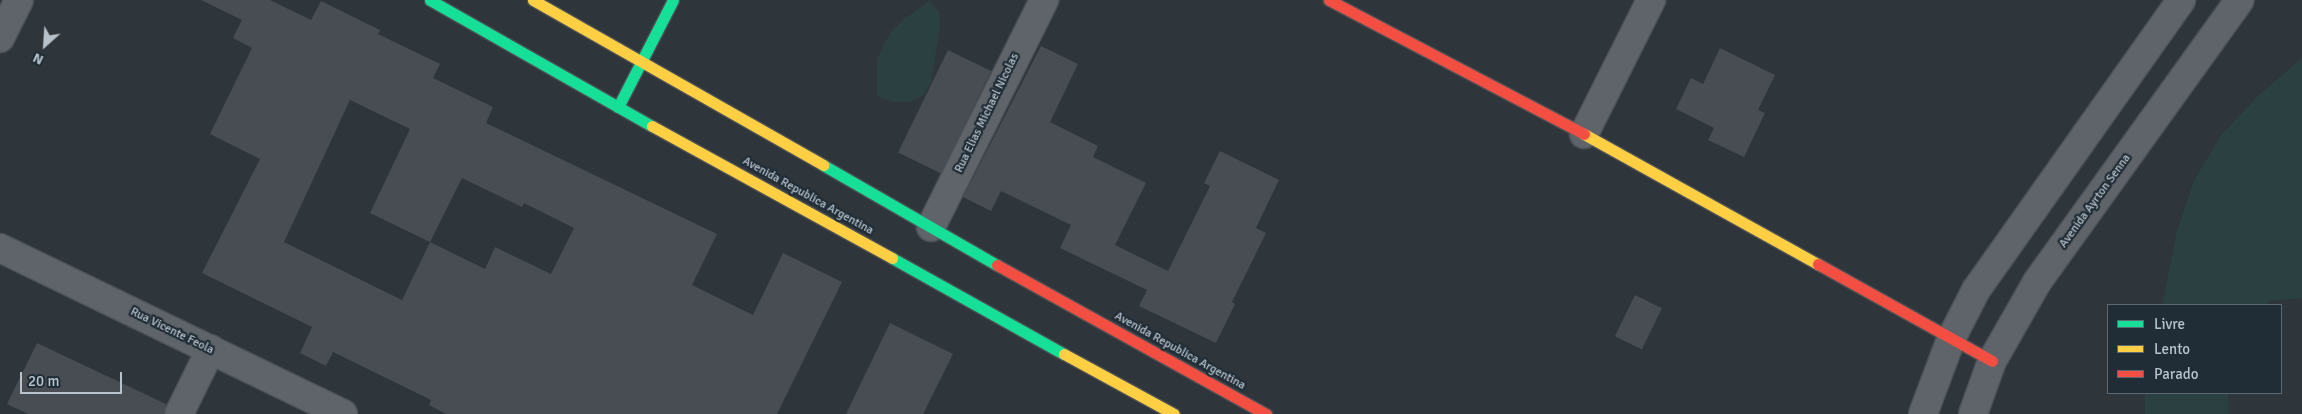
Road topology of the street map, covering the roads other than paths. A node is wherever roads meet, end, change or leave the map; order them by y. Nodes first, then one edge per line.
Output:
1 (19, 0) edge
2 (430, 0) edge
3 (533, 0) edge
4 (673, 0) edge
5 (1044, 0) edge
6 (1329, 0) edge
7 (1650, 0) edge
8 (2181, 0) edge
9 (2240, 0) edge
10 (0, 38) edge
11 (643, 62) junction
12 (618, 107) junction
13 (1584, 134) junction
14 (931, 226) junction
15 (0, 248) edge
16 (1951, 339) junction
17 (211, 349) junction
18 (1992, 361) junction
19 (179, 414) edge
20 (343, 414) edge
21 (1174, 414) edge
22 (1266, 414) edge
23 (1923, 414) edge
24 (1974, 414) edge

1 - 10 street
2 - 12 main road, Avenida Republica Argentina
3 - 11 main road, Avenida Republica Argentina
4 - 11 main road
5 - 14 street, Rua Elias Michael Nicolas
6 - 13 main road
7 - 13 street
8 - 16 street
9 - 18 street, Avenida Ayrton Senna
11 - 12 main road
11 - 14 main road, Avenida Republica Argentina
12 - 21 main road, Avenida Republica Argentina
13 - 16 main road
14 - 22 main road, Avenida Republica Argentina
15 - 17 street, Rua Vicente Feola
16 - 18 main road
16 - 23 street
17 - 19 street
17 - 20 street, Rua Vicente Feola
18 - 24 street, Avenida Ayrton Senna

